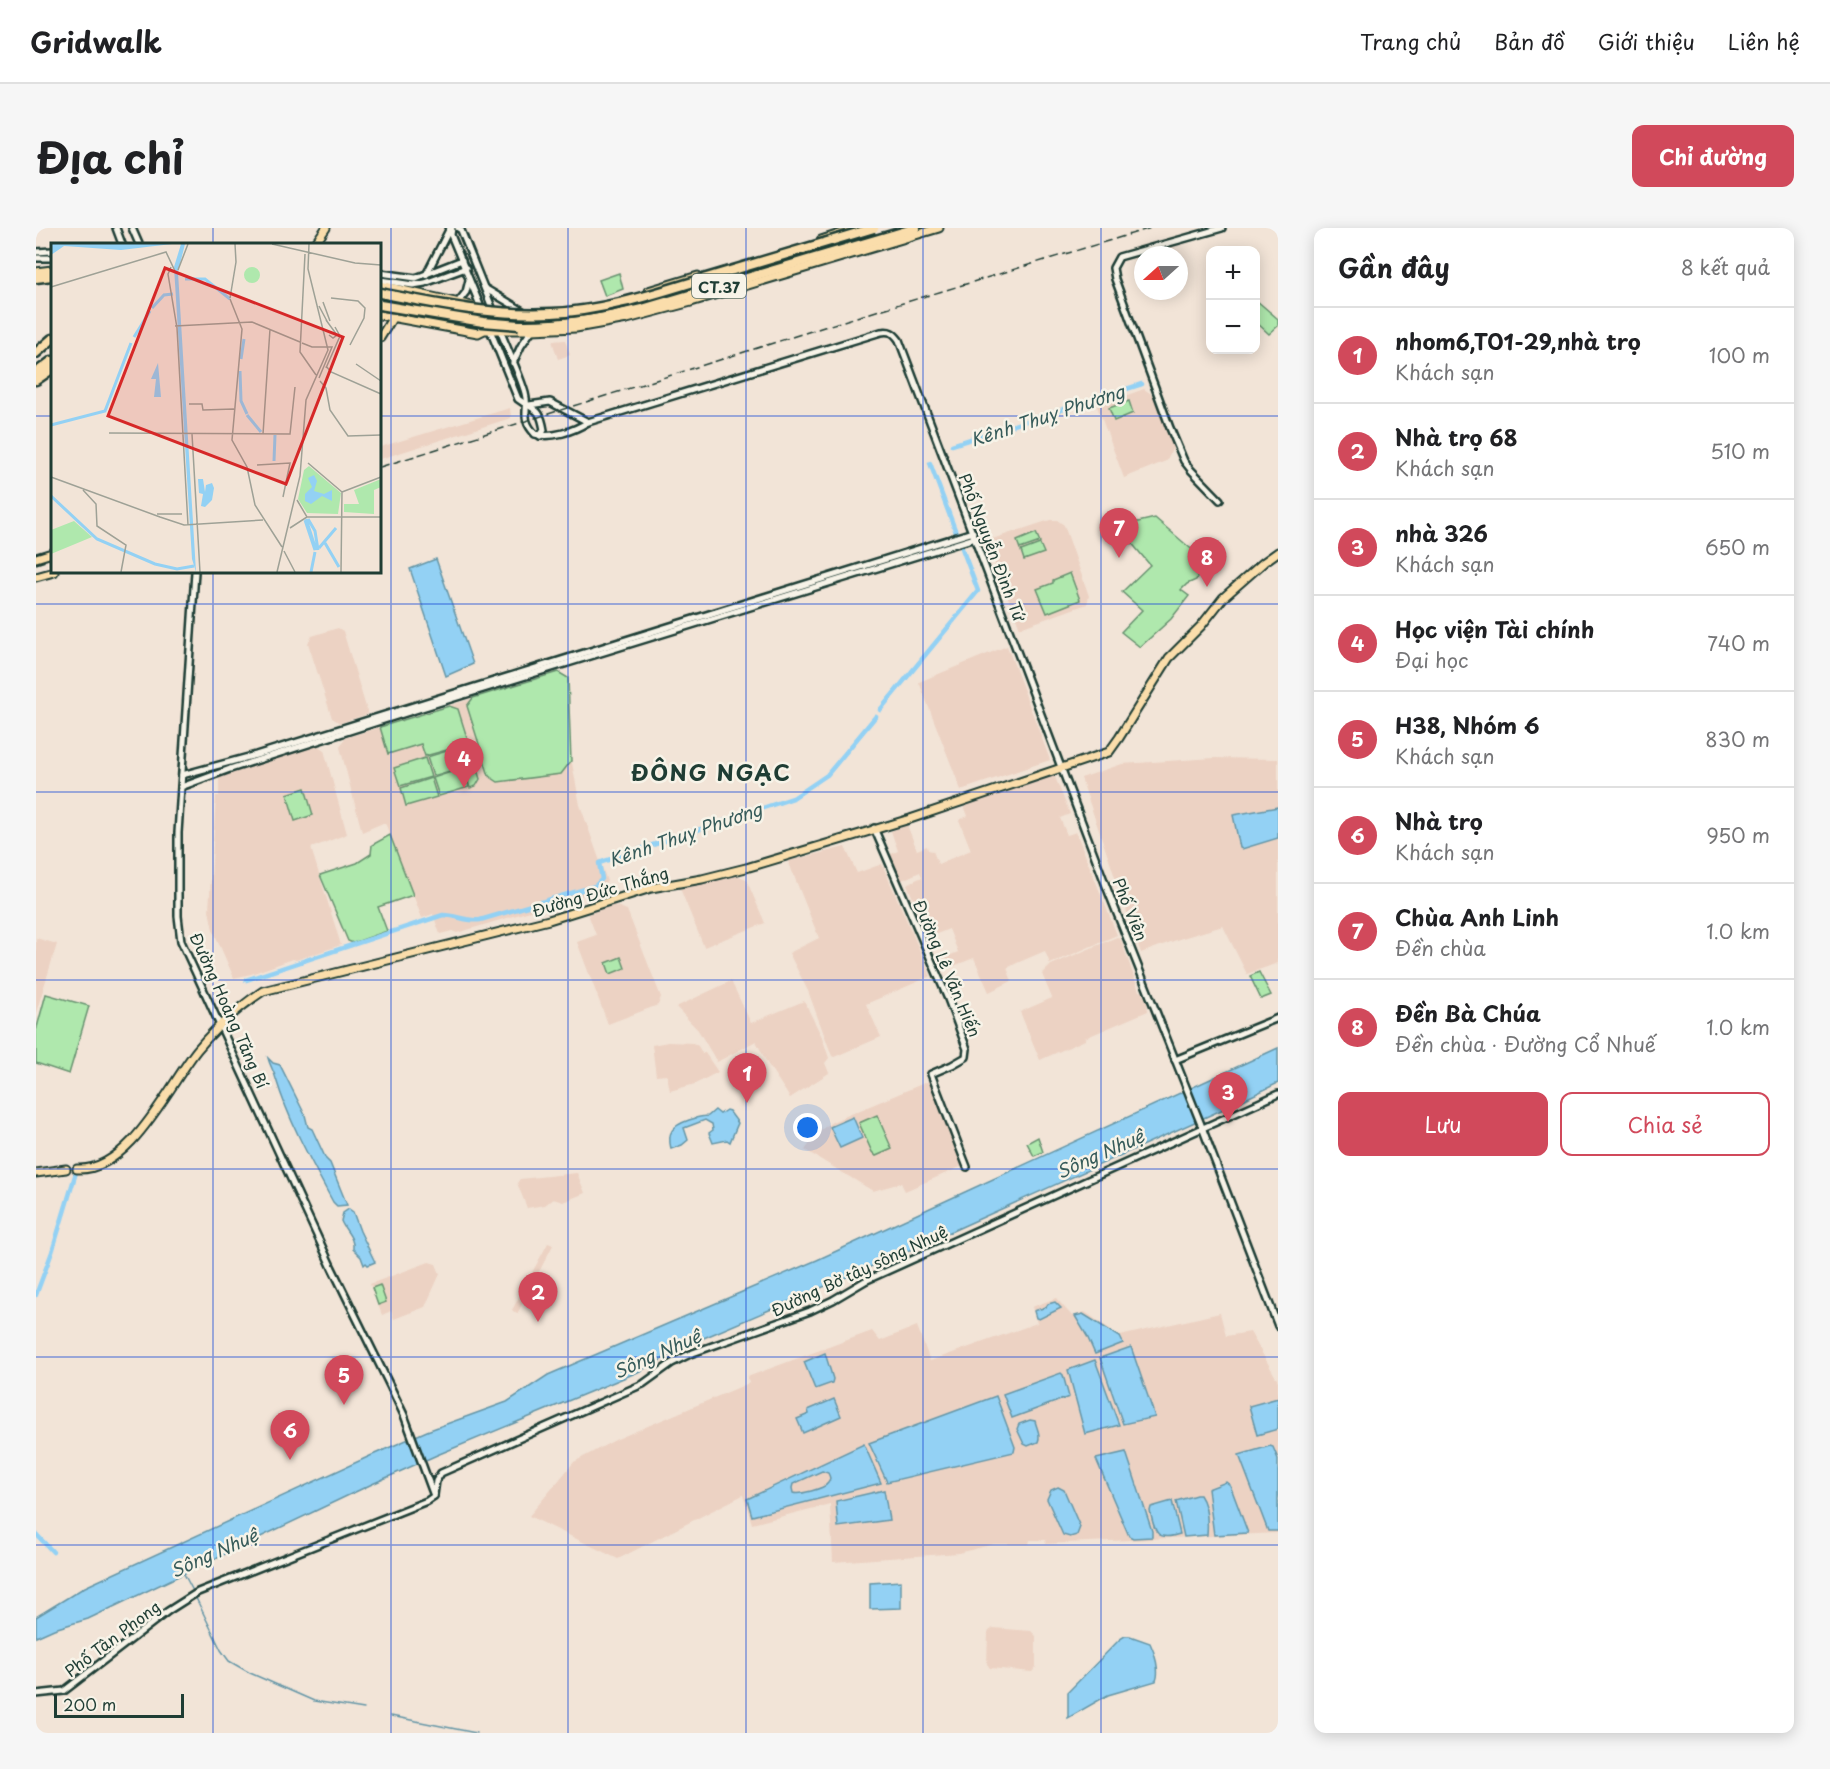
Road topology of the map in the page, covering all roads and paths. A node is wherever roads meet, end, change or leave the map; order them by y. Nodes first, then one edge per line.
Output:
1 (116, 228) edge
2 (132, 228) edge
3 (326, 228) edge
4 (451, 228) edge
5 (458, 228) edge
6 (858, 228) edge
7 (872, 228) edge
8 (916, 228) edge
9 (924, 228) edge
10 (939, 228) edge
11 (1222, 228) edge
12 (122, 243) edge
13 (139, 243) edge
14 (316, 243) edge
15 (51, 251) edge
16 (36, 252) edge
17 (462, 260) junction
18 (466, 268) junction
19 (51, 270) edge
20 (36, 272) edge
21 (381, 273) edge
22 (426, 275) junction
23 (51, 276) edge
24 (36, 278) edge
25 (470, 278) junction
26 (381, 280) edge
27 (485, 288) junction
28 (381, 290) edge
29 (381, 290) edge
30 (458, 302) junction
31 (601, 304) junction
32 (381, 308) edge
33 (381, 308) edge
34 (481, 310) junction
35 (493, 310) junction
36 (523, 311) junction
37 (381, 315) edge
38 (393, 318) junction
39 (563, 328) junction
40 (487, 330) junction
41 (500, 330) junction
42 (532, 330) junction
43 (381, 336) edge
44 (51, 340) edge
45 (521, 346) junction
46 (51, 348) edge
47 (508, 351) junction
48 (36, 353) edge
49 (500, 354) junction
50 (36, 360) edge
51 (51, 362) edge
52 (513, 363) junction
53 (51, 370) edge
54 (36, 373) edge
55 (36, 380) edge
56 (526, 405) junction
57 (588, 422) junction
58 (540, 436) junction
59 (1220, 500) dead end
60 (974, 535) junction
61 (953, 541) junction
62 (1278, 552) edge
63 (51, 553) edge
64 (36, 558) edge
65 (51, 573) edge
66 (195, 573) edge
67 (36, 577) edge
68 (1062, 769) junction
69 (182, 776) junction
70 (181, 787) junction
71 (874, 828) junction
72 (1278, 1018) edge
73 (221, 1025) junction
74 (1175, 1060) junction
75 (1278, 1094) edge
76 (1201, 1125) junction
77 (967, 1167) dead end
78 (66, 1169) dead end
79 (77, 1169) dead end
80 (36, 1173) edge
81 (1278, 1326) edge
82 (434, 1496) junction
83 (36, 1694) edge

1 - 12 street
2 - 13 street
3 - 14 main road
4 - 17 street
4 - 22 street
5 - 27 street
6 - 31 main road
7 - 31 main road
7 - 34 highway, CT.37, bridge
8 - 32 highway, CT.37, bridge
9 - 39 main road
10 - 39 main road
11 - 59 street
15 - 16 street
17 - 18 street
17 - 22 street
18 - 25 street
18 - 26 street
19 - 20 main road
21 - 22 street
23 - 24 highway
25 - 30 street
25 - 34 street
27 - 35 street
27 - 36 street
28 - 34 highway, bridge
29 - 30 main road
30 - 34 main road
31 - 36 main road
33 - 40 main road
34 - 35 main road
34 - 40 main road
35 - 36 main road
35 - 41 main road
37 - 38 main road
38 - 40 main road
38 - 43 main road
39 - 42 main road
40 - 41 main road
40 - 49 street
41 - 42 main road
41 - 47 street
42 - 45 street
44 - 48 highway
45 - 47 street
45 - 52 street
46 - 50 highway
47 - 49 street
47 - 52 street
49 - 56 street
51 - 54 highway
52 - 56 street
53 - 55 highway
56 - 57 street
56 - 58 street
56 - 58 street
57 - 58 street, Phố Nguyễn Đình Tứ
57 - 60 street, Phố Nguyễn Đình Tứ
60 - 61 street
60 - 68 street, Phố Nguyễn Đình Tứ
61 - 69 street
61 - 70 street
62 - 68 main road, Đường Đức Thắng
63 - 64 main road
65 - 67 main road
66 - 69 street, Đường Hoàng Tăng Bí
68 - 71 main road, Đường Đức Thắng
68 - 74 street, Phố Viên
69 - 70 street, Đường Hoàng Tăng Bí
70 - 73 street, Đường Hoàng Tăng Bí
71 - 73 main road, Đường Đức Thắng
71 - 77 street, Đường Lê Văn Hiến
72 - 74 street
73 - 79 main road, Đường Đức Thắng
73 - 82 street, Đường Hoàng Tăng Bí
74 - 76 street, Phố Viên
75 - 76 street, Đường Bờ tây sông Nhuệ
76 - 81 street, Phố Viên
76 - 82 street, Đường Bờ tây sông Nhuệ
78 - 80 main road
82 - 83 street, Phố Tân Phong

